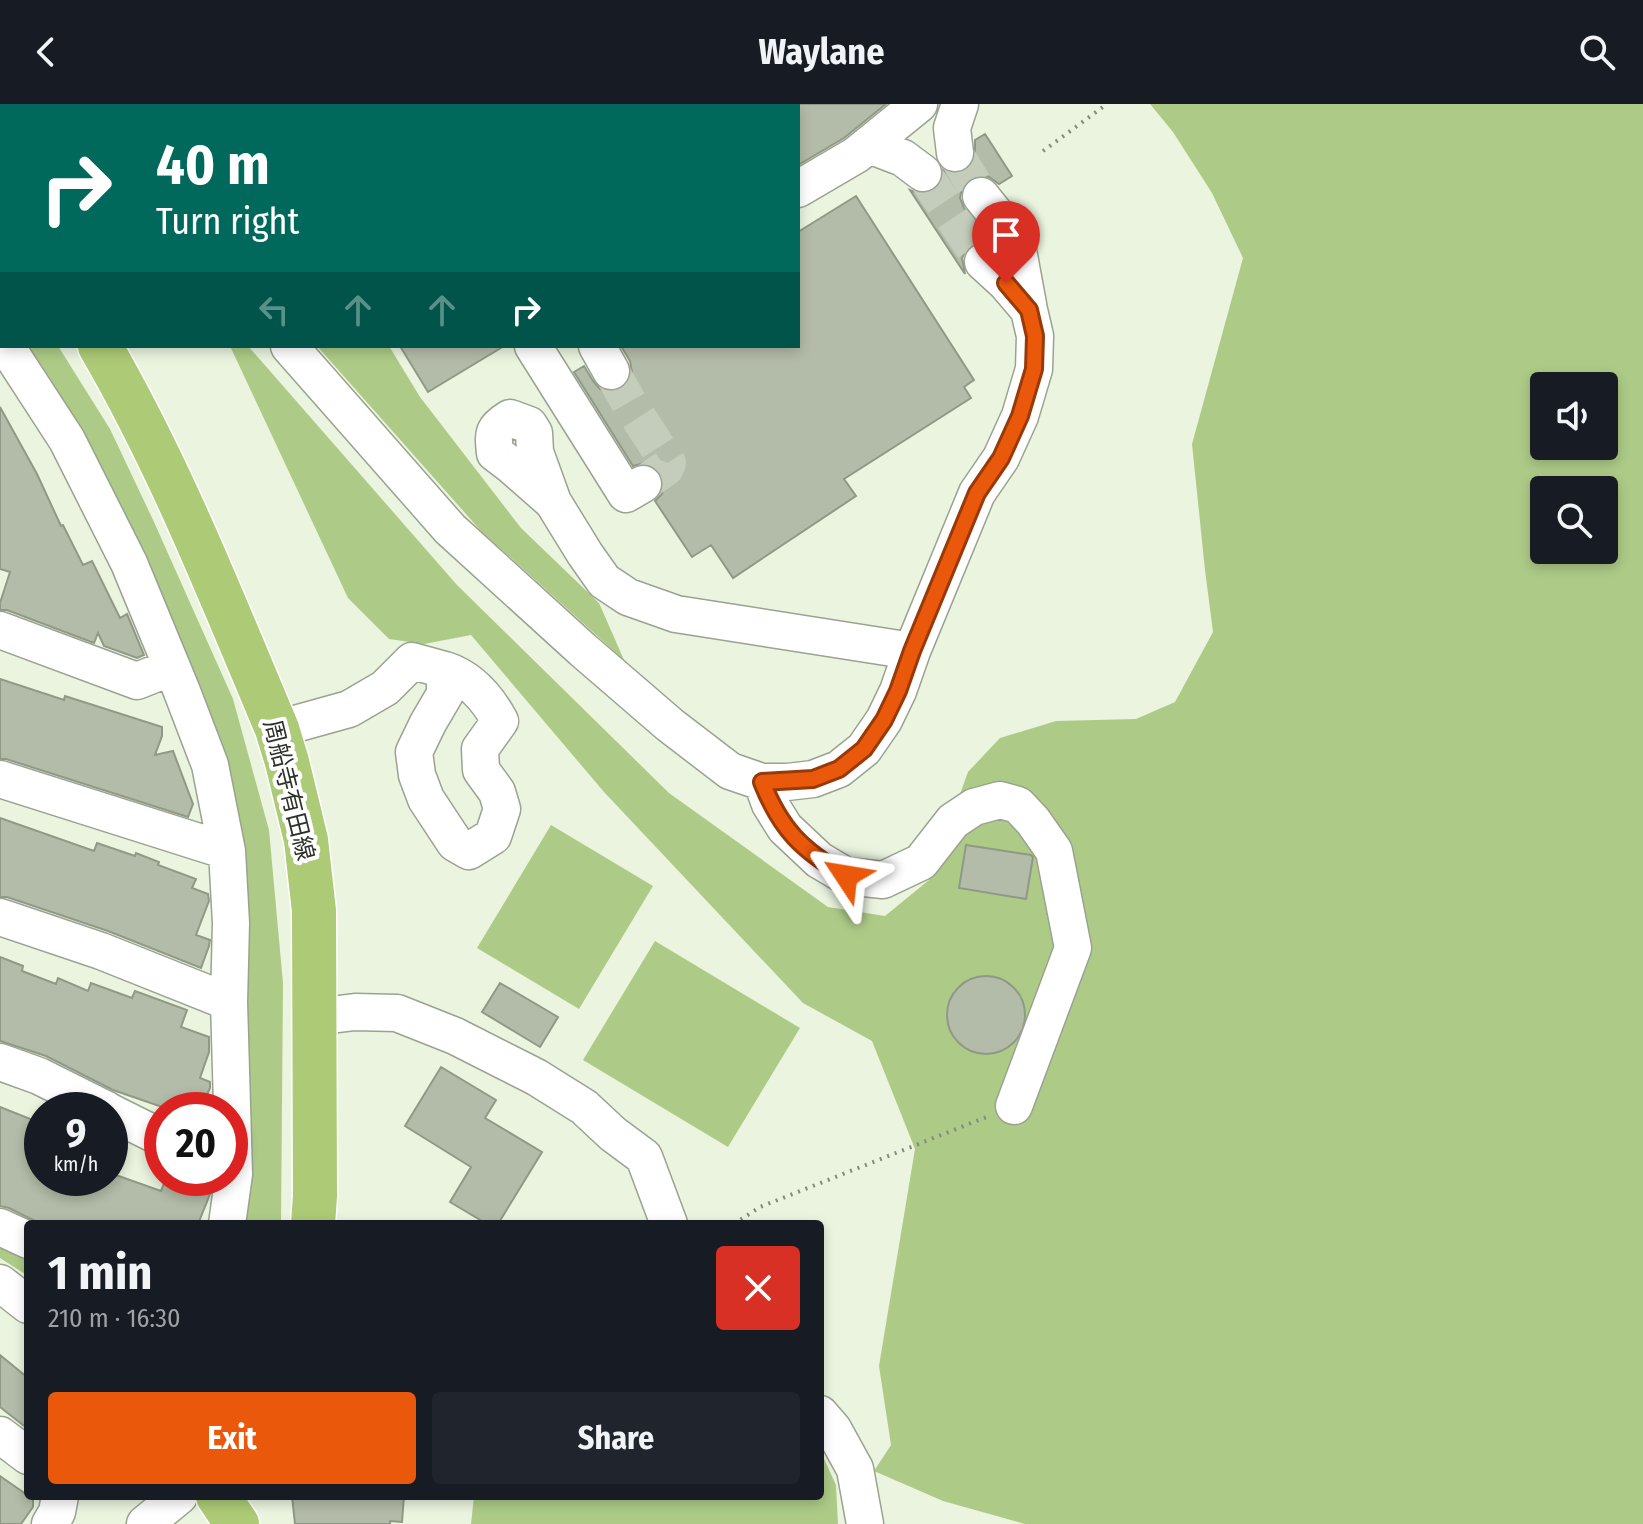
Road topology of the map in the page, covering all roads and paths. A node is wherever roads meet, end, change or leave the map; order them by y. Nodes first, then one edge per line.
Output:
1 (919, 104) edge
2 (960, 104) edge
3 (1107, 104) edge
4 (1043, 151) dead end
5 (955, 153) tunnel mouth
6 (856, 155) junction
7 (923, 173) tunnel mouth
8 (800, 188) edge
9 (981, 196) tunnel mouth
10 (983, 262) tunnel mouth
11 (1029, 310) junction
12 (7, 348) edge
13 (101, 348) edge
14 (291, 348) edge
15 (534, 348) edge
16 (643, 484) dead end
17 (553, 502) dead end
18 (0, 630) edge
19 (912, 651) junction
20 (172, 667) junction
21 (445, 670) dead end
22 (277, 729) junction
23 (0, 779) edge
24 (762, 782) junction
25 (227, 851) junction
26 (0, 917) edge
27 (229, 1002) junction
28 (314, 1017) junction
29 (0, 1062) edge
30 (71, 1092) edge
31 (231, 1092) edge
32 (1014, 1106) joint
33 (230, 1196) edge
34 (227, 1220) edge
35 (313, 1220) edge
36 (668, 1220) edge
37 (740, 1220) edge
38 (0, 1227) edge
39 (24, 1238) edge
40 (0, 1283) edge
41 (24, 1302) edge
42 (824, 1419) edge
43 (0, 1435) edge
44 (24, 1453) edge
45 (59, 1500) edge
46 (174, 1500) edge
47 (221, 1500) edge
48 (50, 1524) edge
49 (145, 1524) edge
50 (237, 1524) edge
51 (865, 1524) edge

1 - 6 street
2 - 5 street
3 - 4 path
6 - 7 street
6 - 8 street
9 - 11 street
10 - 11 street
11 - 19 street
12 - 20 street
13 - 22 main road, 周船寺有田線
14 - 24 street
15 - 16 street
17 - 19 street
18 - 20 street
19 - 24 street
20 - 25 street
21 - 22 street
22 - 28 main road, 周船寺有田線
23 - 25 street
24 - 32 street
25 - 27 street
26 - 27 street
27 - 31 street
28 - 35 main road, 周船寺有田線
28 - 36 street
29 - 30 street
32 - 37 path
33 - 34 street
38 - 39 street
40 - 41 street
42 - 51 street
43 - 44 street
45 - 48 street
46 - 49 street
47 - 50 main road

